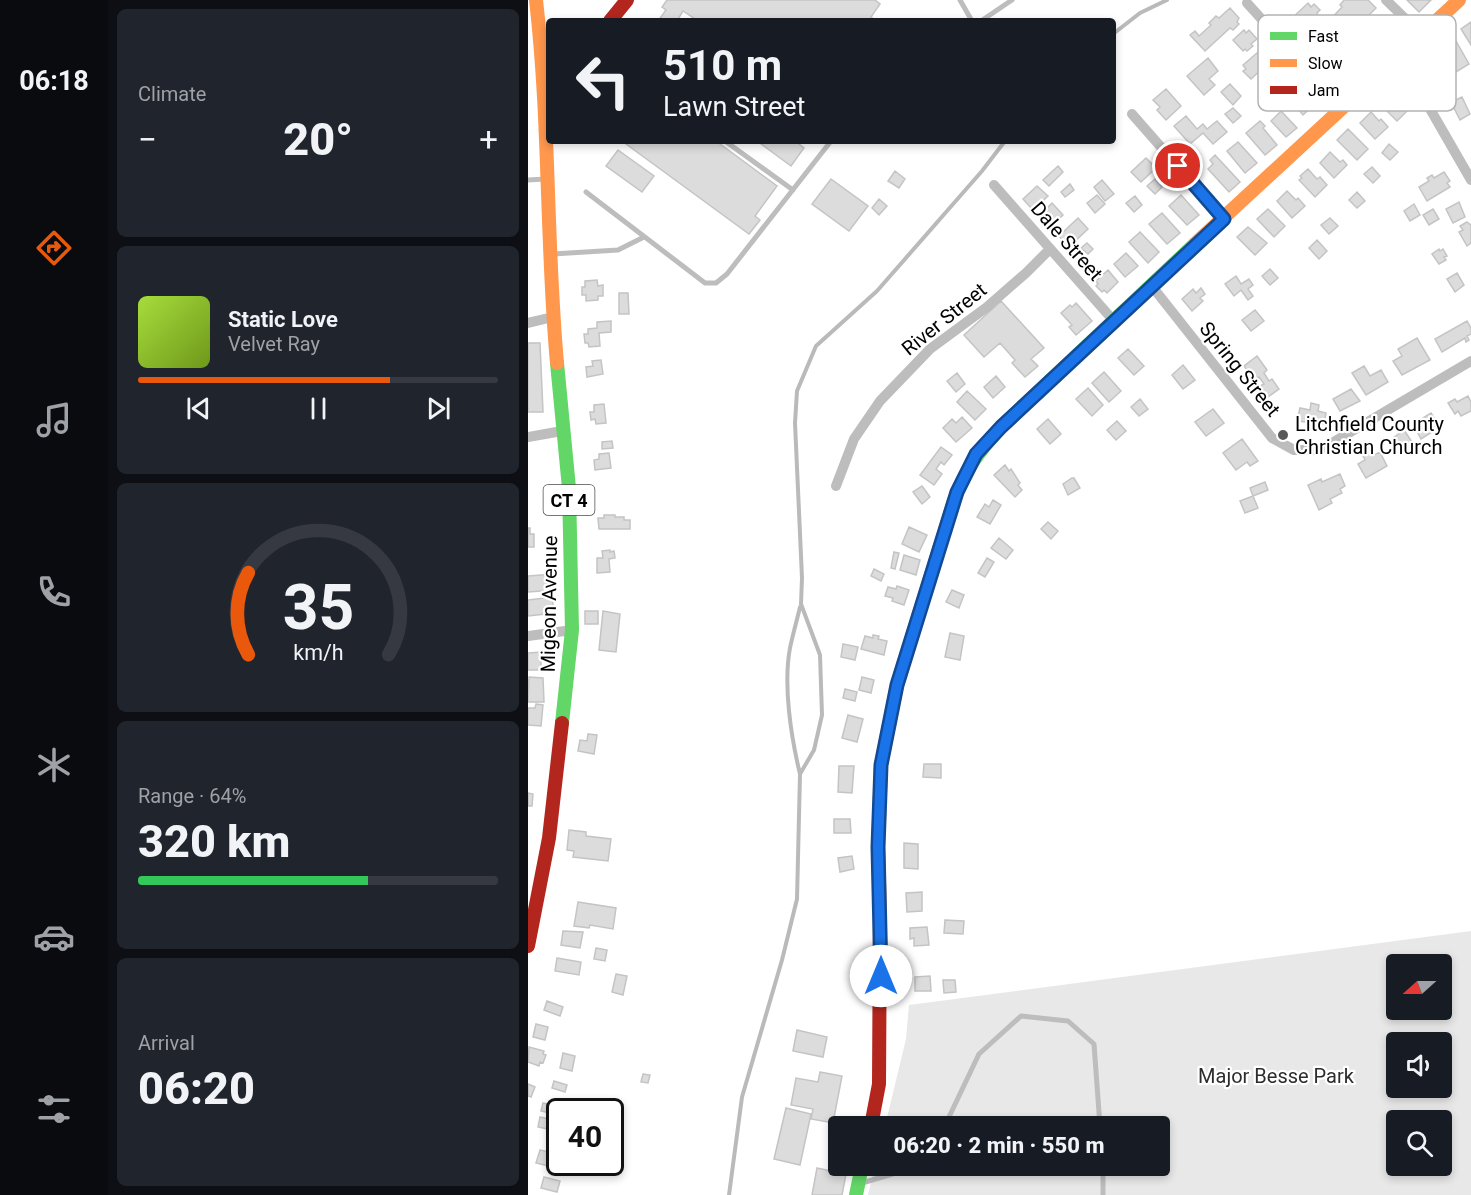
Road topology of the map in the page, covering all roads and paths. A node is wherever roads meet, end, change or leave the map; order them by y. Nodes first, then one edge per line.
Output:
1 (536, 0) edge
2 (627, 0) edge
3 (960, 0) edge
4 (1012, 0) edge
5 (1386, 0) edge
6 (1459, 0) edge
7 (1247, 3) dead end
8 (1258, 15) edge
9 (1401, 15) edge
10 (1442, 15) edge
11 (612, 18) edge
12 (970, 18) edge
13 (985, 18) edge
14 (545, 50) edge
15 (1339, 111) edge
16 (1431, 111) edge
17 (546, 114) edge
18 (1132, 114) dead end
19 (546, 144) edge
20 (729, 144) edge
21 (829, 144) edge
22 (547, 179) junction
23 (528, 180) edge
24 (1471, 180) edge
25 (994, 184) dead end
26 (793, 190) junction
27 (586, 192) dead end
28 (1224, 219) junction
29 (644, 237) junction
30 (1049, 249) junction
31 (550, 254) junction
32 (1151, 285) junction
33 (553, 317) junction
34 (1113, 321) junction
35 (528, 323) edge
36 (1471, 361) edge
37 (562, 431) junction
38 (528, 437) edge
39 (836, 486) dead end
40 (572, 630) junction
41 (528, 636) edge
42 (528, 946) edge
43 (872, 1116) edge
44 (949, 1116) edge
45 (1099, 1116) edge
46 (891, 1176) edge
47 (1103, 1176) edge
48 (857, 1190) edge
49 (1102, 1195) edge

1 - 14 street, CT 4
2 - 11 street
3 - 12 lane
4 - 13 lane
5 - 9 street
6 - 10 street
7 - 8 street
14 - 17 street, Migeon Avenue / CT 4
15 - 28 street
16 - 24 street
18 - 28 street
19 - 22 street, Migeon Avenue / CT 4
20 - 26 lane
21 - 26 lane
22 - 23 lane
22 - 31 street, Migeon Avenue / CT 4
25 - 30 street, Dale Street
26 - 29 lane
27 - 29 lane
28 - 32 street
29 - 31 lane
30 - 34 street, Dale Street
30 - 39 street, River Street
31 - 33 street, Migeon Avenue / CT 4
32 - 34 street
32 - 36 street, Spring Street
33 - 35 street
33 - 37 street, Migeon Avenue / CT 4
34 - 43 street
37 - 38 street
37 - 40 street, Migeon Avenue / CT 4
40 - 41 street
40 - 42 street, Migeon Avenue / CT 4
44 - 45 lane
46 - 48 lane
47 - 49 lane

